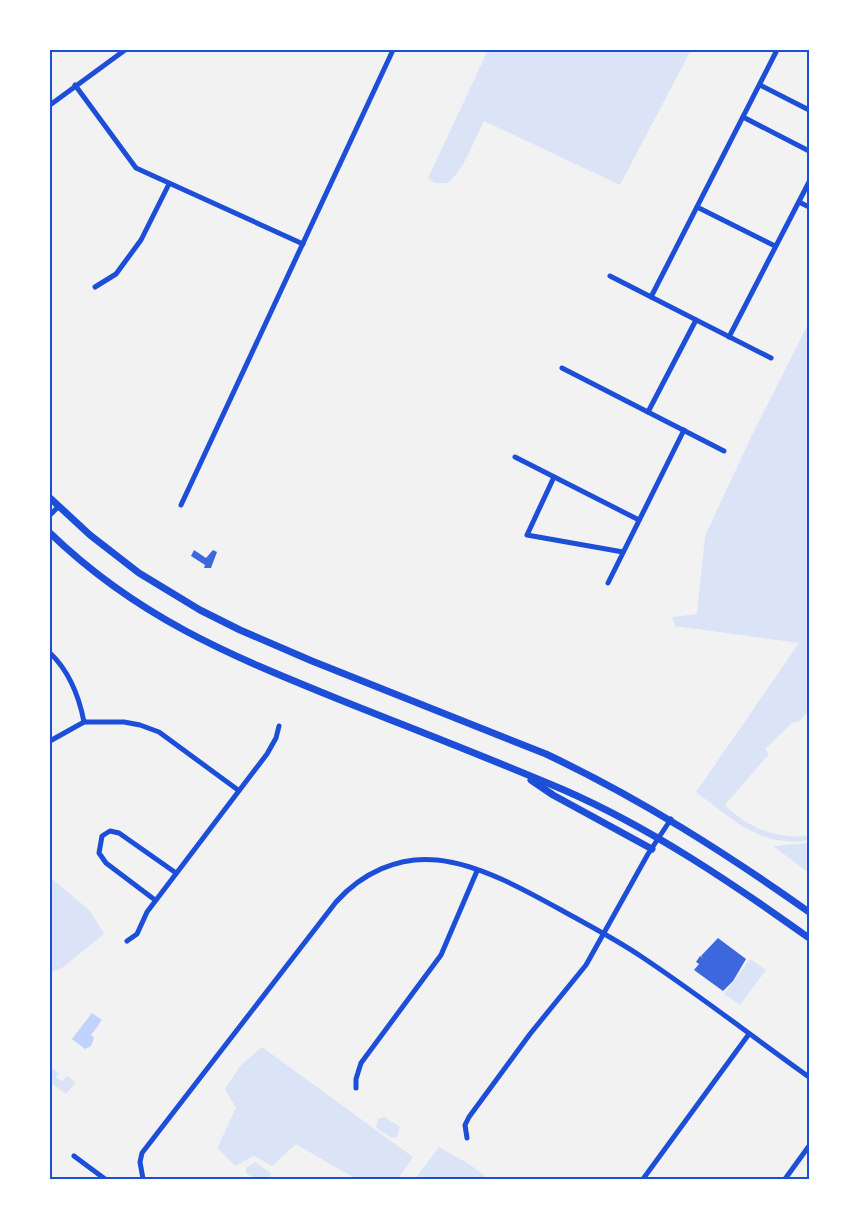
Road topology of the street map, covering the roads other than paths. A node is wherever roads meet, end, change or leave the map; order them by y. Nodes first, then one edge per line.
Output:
1 (125, 50) edge
2 (393, 50) edge
3 (777, 50) edge
4 (75, 85) junction
5 (760, 85) junction
6 (50, 105) edge
7 (809, 110) edge
8 (743, 117) junction
9 (809, 151) edge
10 (809, 182) edge
11 (169, 184) junction
12 (799, 202) junction
13 (697, 206) junction
14 (809, 207) edge
15 (303, 244) junction
16 (775, 246) junction
17 (610, 276) dead end
18 (95, 287) dead end
19 (651, 297) junction
20 (696, 320) junction
21 (729, 337) junction
22 (771, 358) dead end
23 (562, 368) dead end
24 (648, 412) junction
25 (684, 430) junction
26 (724, 450) dead end
27 (515, 457) dead end
28 (554, 477) junction
29 (50, 498) edge
30 (181, 505) dead end
31 (59, 506) junction
32 (50, 516) edge
33 (639, 520) junction
34 (50, 534) edge
35 (623, 552) junction
36 (608, 583) dead end
37 (50, 653) edge
38 (84, 722) junction
39 (279, 726) dead end
40 (50, 741) edge
41 (520, 772) junction
42 (238, 790) junction
43 (671, 819) junction
44 (658, 839) junction
45 (652, 849) junction
46 (477, 871) junction
47 (176, 873) junction
48 (155, 900) junction
49 (809, 912) edge
50 (604, 934) junction
51 (809, 938) edge
52 (127, 941) dead end
53 (749, 1034) junction
54 (809, 1077) edge
55 (356, 1088) dead end
56 (467, 1138) dead end
57 (809, 1146) edge
58 (74, 1156) dead end
59 (105, 1179) edge
60 (143, 1179) edge
61 (643, 1179) edge
62 (785, 1179) edge

1 - 4 street
2 - 15 street
3 - 5 street
4 - 6 street
4 - 11 street
5 - 7 street
5 - 8 street
8 - 9 street
8 - 13 street
10 - 12 street
11 - 15 street
11 - 18 street
12 - 14 street
12 - 16 street
13 - 16 street
13 - 19 street
15 - 30 street
16 - 21 street
17 - 19 street
19 - 20 street
20 - 21 street
20 - 24 street
21 - 22 street
23 - 24 street
24 - 25 street
25 - 26 street
25 - 33 street
27 - 28 street
28 - 33 street
28 - 35 street
29 - 31 main road
31 - 32 street
31 - 43 main road
33 - 35 street
34 - 41 main road
35 - 36 street
37 - 38 street
38 - 40 street
38 - 42 street
39 - 42 street
41 - 44 main road
41 - 45 main road
42 - 47 street
43 - 44 street
43 - 49 main road
44 - 45 street
44 - 51 main road
45 - 50 street
46 - 50 street
46 - 55 street
46 - 60 street
47 - 48 street
47 - 48 street
48 - 52 street
50 - 53 street
50 - 56 street
53 - 54 street
53 - 61 street
57 - 62 street
58 - 59 street

